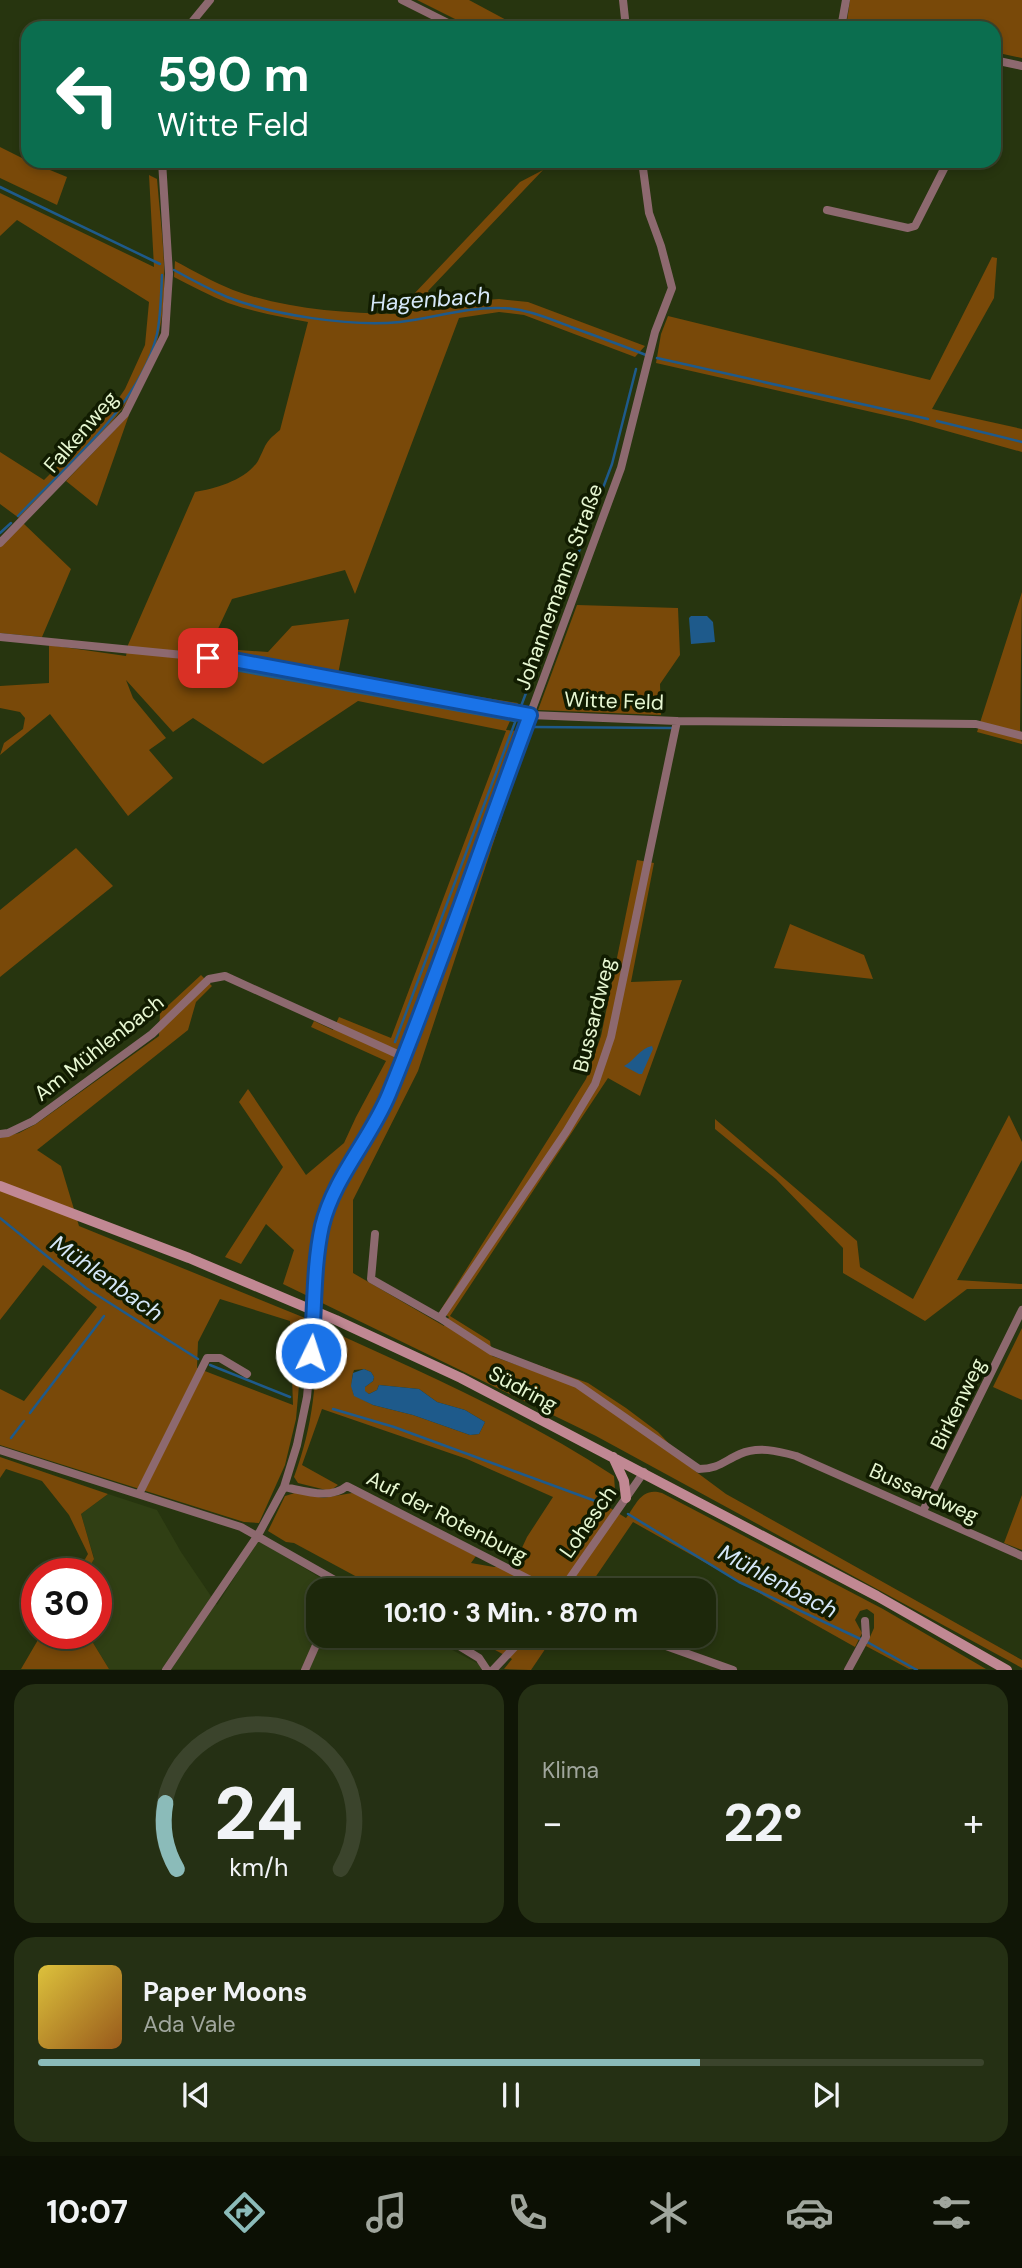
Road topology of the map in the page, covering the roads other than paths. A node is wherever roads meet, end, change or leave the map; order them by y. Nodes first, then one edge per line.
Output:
1 (210, 0) edge
2 (402, 0) edge
3 (623, 0) edge
4 (846, 0) edge
5 (193, 21) edge
6 (444, 21) edge
7 (625, 21) edge
8 (842, 21) edge
9 (1001, 64) edge
10 (1022, 66) edge
11 (162, 168) edge
12 (643, 168) edge
13 (944, 168) edge
14 (827, 210) dead end
15 (0, 543) edge
16 (0, 637) edge
17 (530, 715) junction
18 (677, 721) junction
19 (1022, 736) edge
20 (404, 1057) junction
21 (0, 1134) edge
22 (0, 1186) edge
23 (374, 1234) dead end
24 (1022, 1310) edge
25 (440, 1318) junction
26 (247, 1374) dead end
27 (0, 1450) edge
28 (613, 1457) junction
29 (644, 1472) junction
30 (284, 1488) junction
31 (139, 1494) junction
32 (626, 1498) junction
33 (923, 1511) junction
34 (258, 1535) junction
35 (1022, 1556) edge
36 (325, 1578) edge
37 (527, 1578) edge
38 (570, 1578) edge
39 (865, 1621) dead end
40 (315, 1648) edge
41 (463, 1648) edge
42 (514, 1648) edge
43 (672, 1648) edge
44 (166, 1670) edge
45 (305, 1670) edge
46 (487, 1670) edge
47 (493, 1670) edge
48 (733, 1670) edge
49 (849, 1670) edge
50 (1007, 1670) edge

1 - 5 street
2 - 6 street
3 - 7 street
4 - 8 street
9 - 10 street
11 - 15 street, Falkenweg
12 - 17 street, Johannemanns Straße
13 - 14 street
16 - 17 street, Witte Feld
17 - 18 street, Witte Feld
17 - 20 street, Johannemanns Straße
18 - 19 street, Witte Feld
18 - 25 street, Bussardweg
20 - 21 street, Am Mühlenbach
20 - 30 street, Johannemanns Straße, bridge
22 - 28 main road, Südring
23 - 25 street, Bussardweg
24 - 33 street, Birkenweg
25 - 33 street, Bussardweg
26 - 31 street
27 - 31 street
28 - 29 main road, Südring
28 - 32 main road
29 - 32 street, Lohesch
29 - 50 main road, Südring
30 - 34 street, Johannemanns Straße
30 - 37 street, Auf der Rotenburg
31 - 34 street
32 - 38 street, Lohesch
33 - 35 street, Bussardweg
34 - 36 street
34 - 44 street, Johannemanns Straße
39 - 49 street
40 - 45 street
41 - 46 street
42 - 47 street
43 - 48 street

